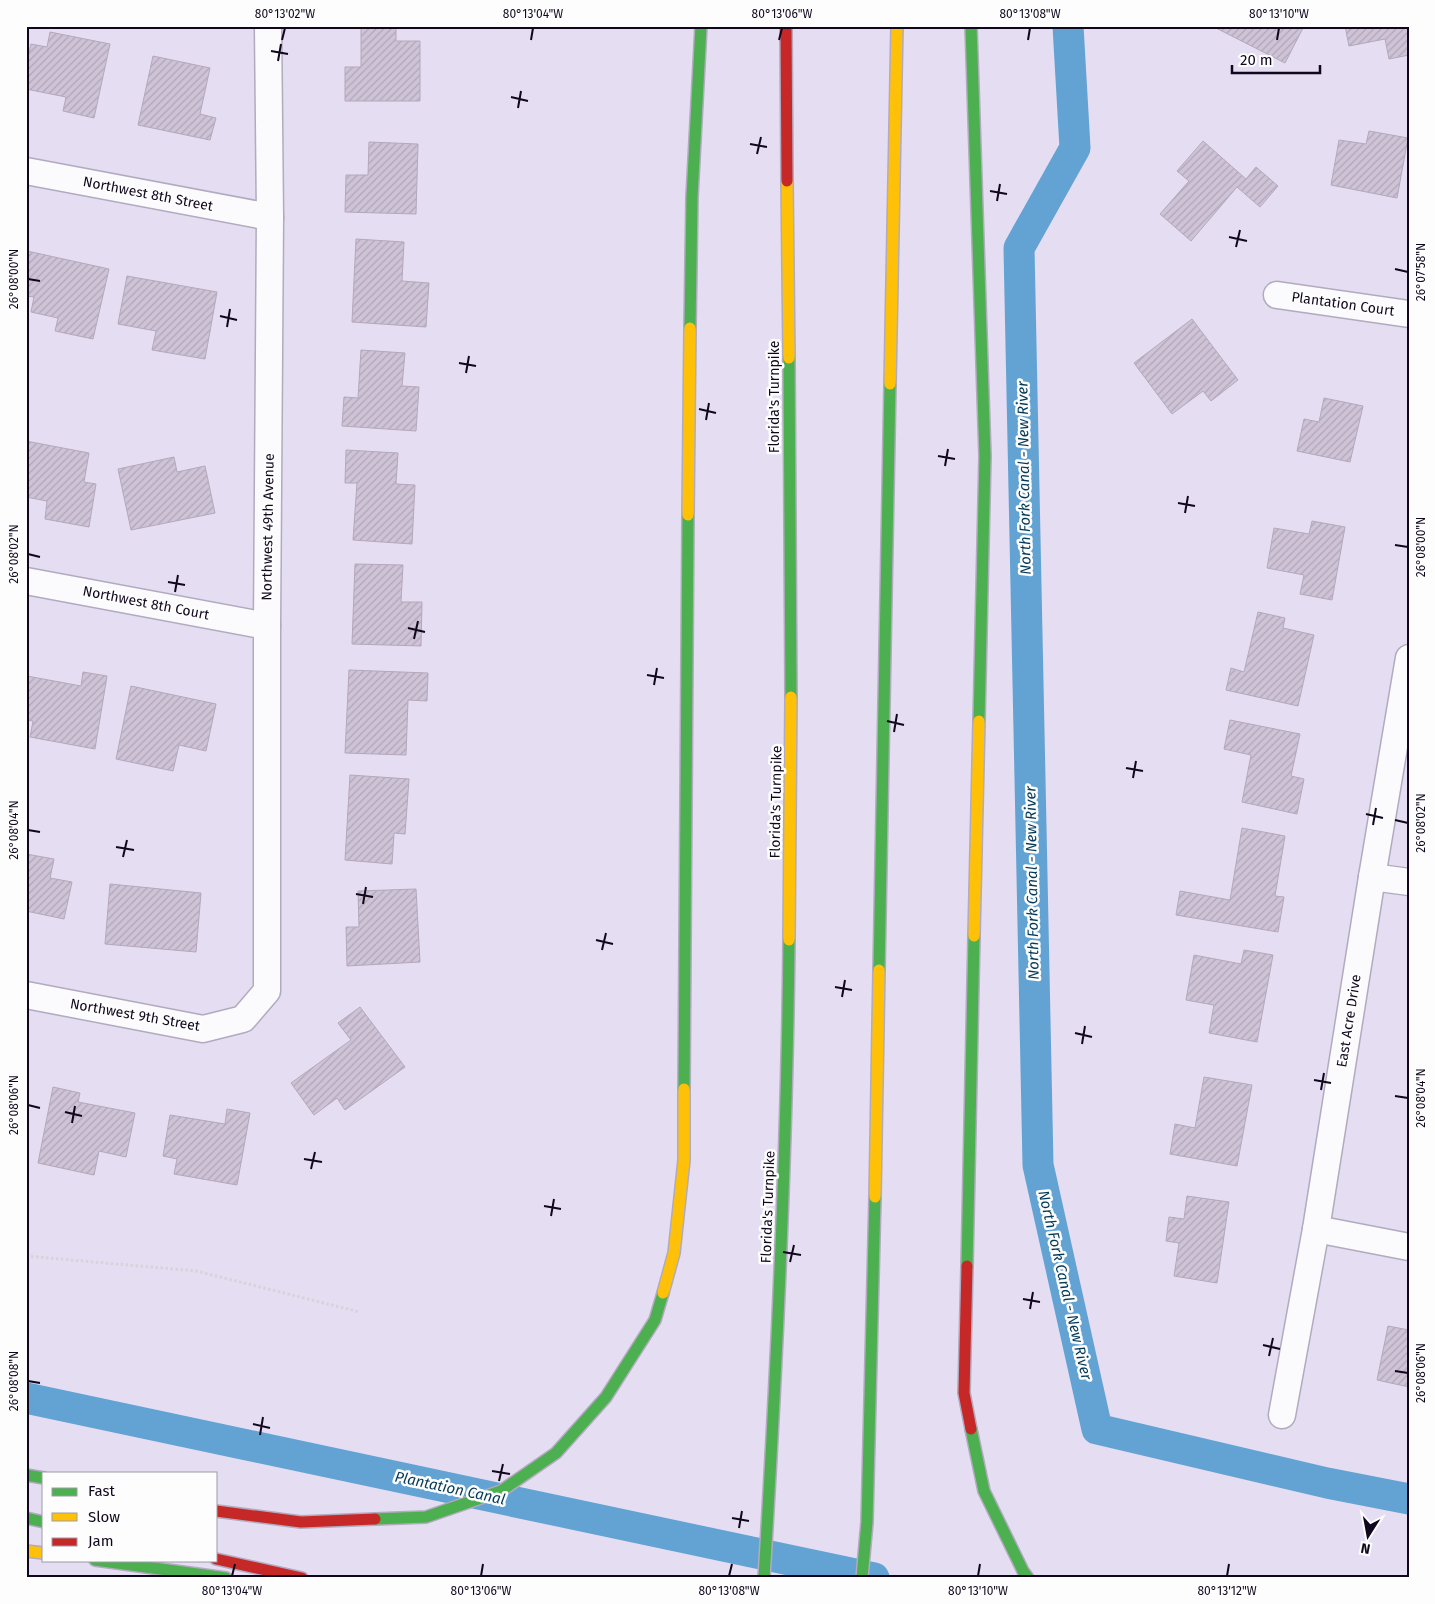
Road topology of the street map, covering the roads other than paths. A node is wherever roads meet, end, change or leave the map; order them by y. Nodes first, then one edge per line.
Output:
1 (268, 26) edge
2 (702, 26) edge
3 (786, 26) edge
4 (897, 26) edge
5 (971, 26) edge
6 (26, 171) edge
7 (270, 218) junction
8 (1277, 294) dead end
9 (1409, 314) edge
10 (26, 581) edge
11 (267, 626) junction
12 (1409, 658) edge
13 (1372, 877) junction
14 (1409, 882) edge
15 (26, 995) edge
16 (243, 1019) joint
17 (1316, 1229) junction
18 (1409, 1246) edge
19 (1282, 1414) dead end
20 (26, 1474) edge
21 (42, 1478) edge
22 (218, 1511) edge
23 (26, 1518) edge
24 (42, 1522) edge
25 (26, 1551) edge
26 (42, 1554) edge
27 (218, 1559) edge
28 (110, 1562) edge
29 (226, 1578) edge
30 (302, 1578) edge
31 (764, 1578) edge
32 (862, 1578) edge
33 (1028, 1578) edge

1 - 7 street, Northwest 49th Avenue
2 - 22 main road
3 - 31 main road, Florida's Turnpike
4 - 32 main road
5 - 33 main road
6 - 7 street, Northwest 8th Street
7 - 11 street, Northwest 49th Avenue
8 - 9 street, Plantation Court
10 - 11 street, Northwest 8th Court
11 - 16 street, Northwest 49th Avenue
12 - 13 street, East Acre Drive
13 - 14 street
13 - 17 street, East Acre Drive
15 - 16 street, Northwest 9th Street
17 - 18 street
17 - 19 street, East Acre Drive
20 - 21 main road
23 - 24 main road
25 - 26 main road
27 - 30 main road
28 - 29 main road

